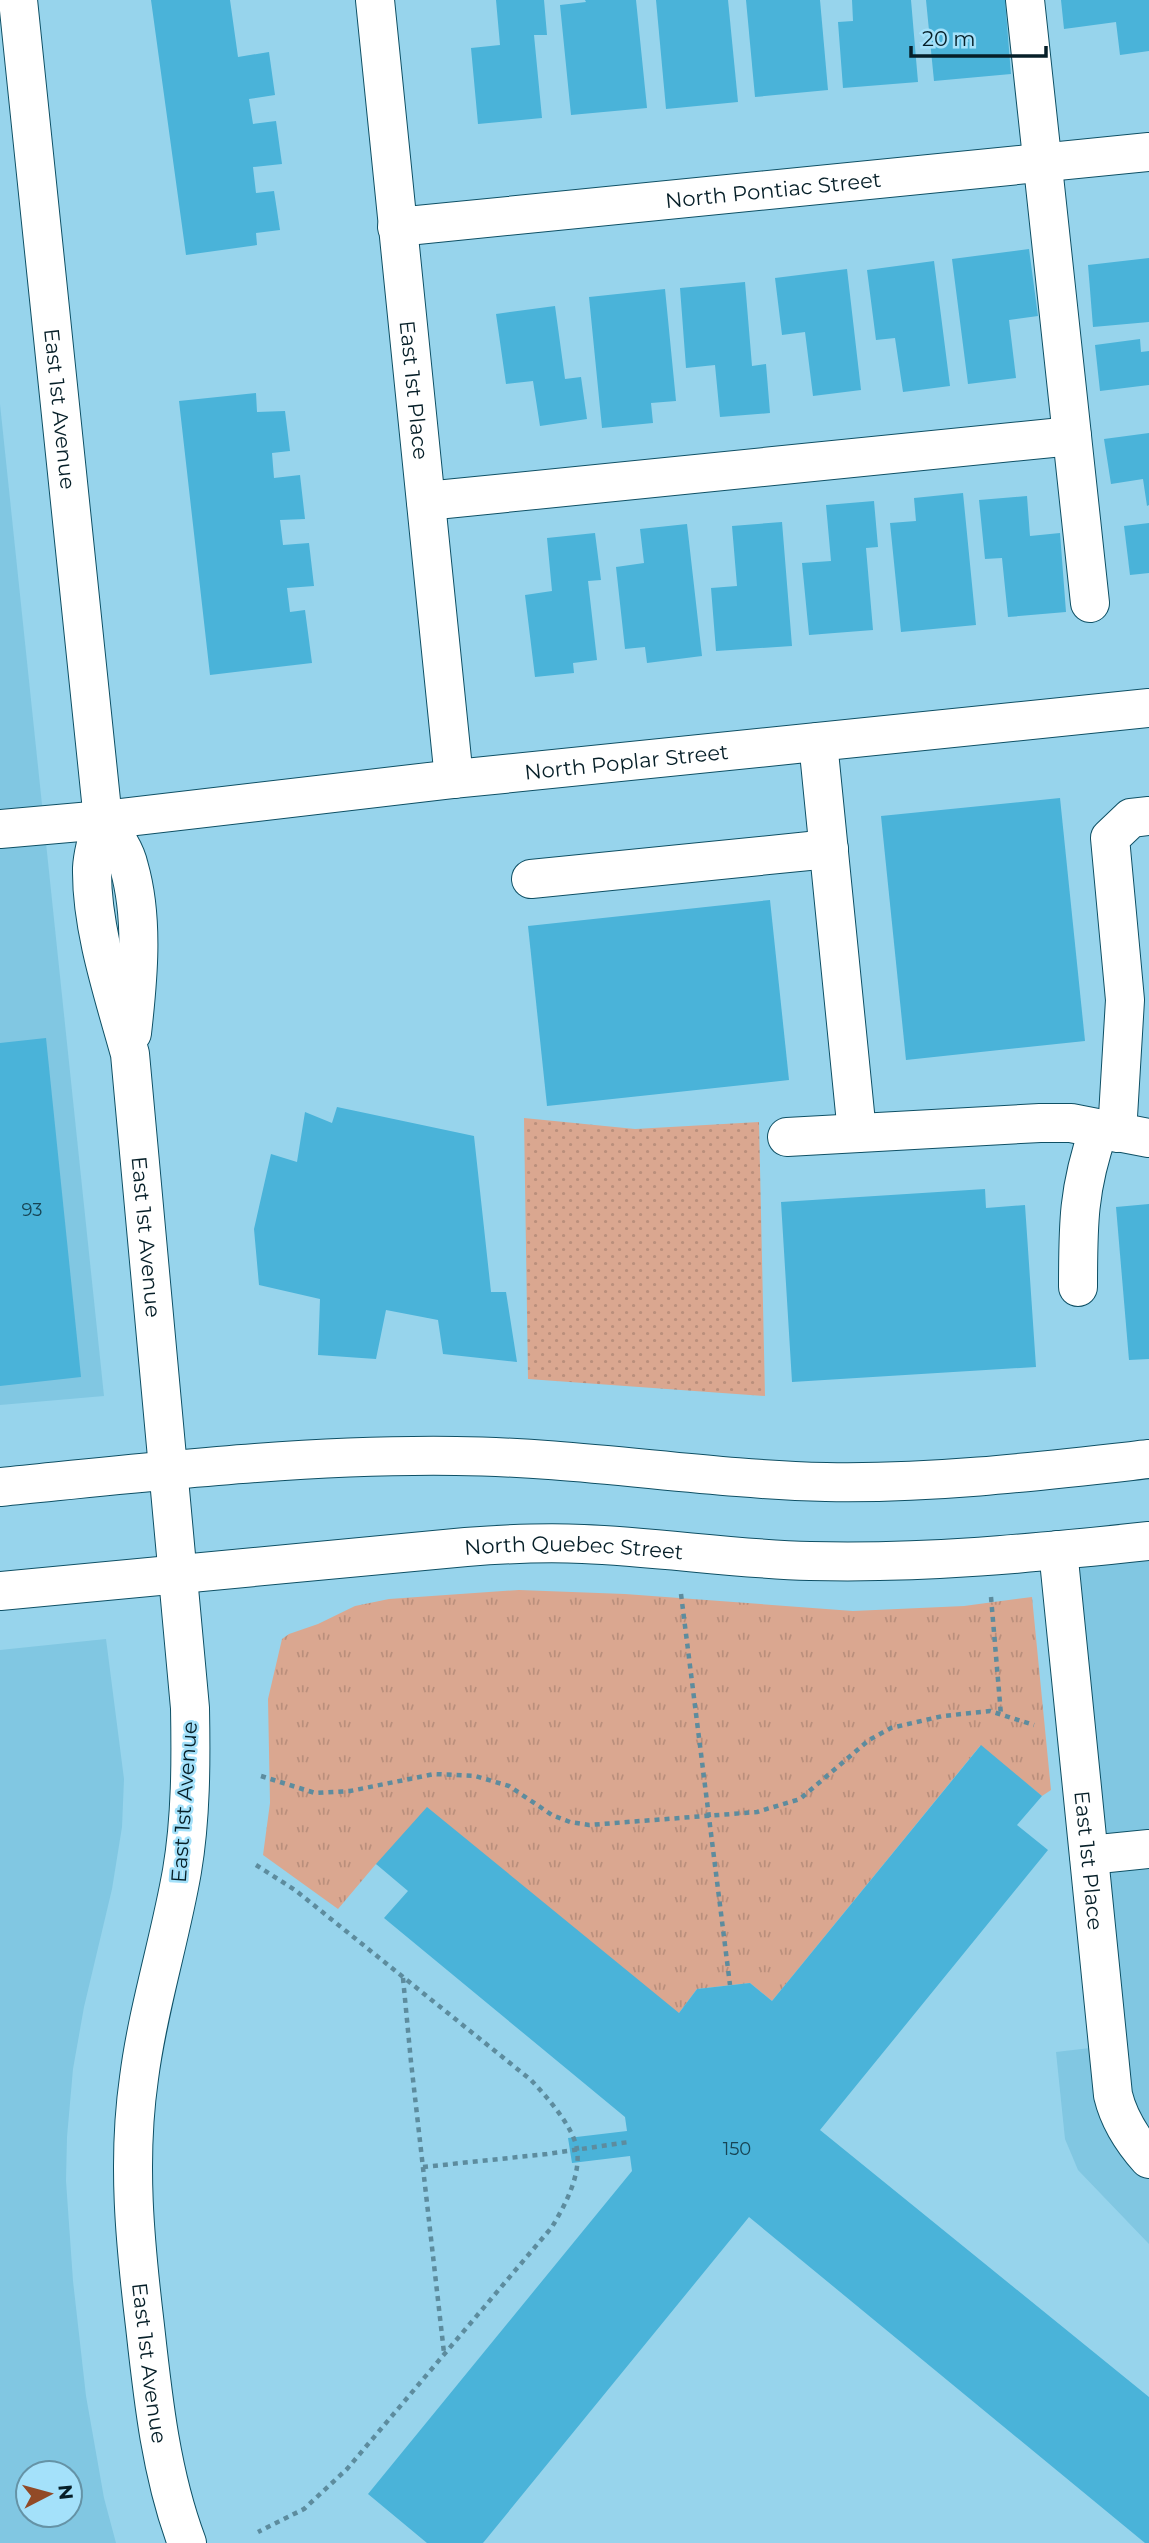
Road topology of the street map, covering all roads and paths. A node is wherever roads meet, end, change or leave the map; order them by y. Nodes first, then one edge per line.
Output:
1 (18, 0) edge
2 (375, 0) edge
3 (1025, 0) edge
4 (13, 67) edge
5 (1149, 152) edge
6 (1042, 162) junction
7 (397, 227) junction
8 (1072, 436) junction
9 (426, 501) junction
10 (1090, 603) dead end
11 (1149, 708) edge
12 (818, 742) junction
13 (454, 779) junction
14 (1149, 816) edge
15 (103, 820) junction
16 (0, 830) edge
17 (829, 849) junction
18 (531, 879) dead end
19 (857, 1133) junction
20 (1122, 1133) edge
21 (787, 1137) dead end
22 (1077, 1287) dead end
23 (1149, 1459) edge
24 (169, 1472) junction
25 (0, 1487) edge
26 (1149, 1541) edge
27 (1058, 1550) junction
28 (178, 1575) junction
29 (680, 1586) dead end
30 (990, 1589) dead end
31 (0, 1591) edge
32 (1001, 1715) junction
33 (1037, 1727) dead end
34 (261, 1776) dead end
35 (710, 1816) junction
36 (1149, 1849) edge
37 (1089, 1855) junction
38 (256, 1865) dead end
39 (403, 1978) junction
40 (730, 1985) dead end
41 (629, 2142) dead end
42 (577, 2149) junction
43 (1149, 2159) edge
44 (423, 2167) junction
45 (444, 2354) junction
46 (258, 2532) dead end
47 (187, 2543) edge

1 - 4 street, East 1st Avenue
2 - 7 street, East 1st Place
3 - 6 street
4 - 15 street, East 1st Avenue
5 - 6 street, North Pontiac Street
6 - 7 street, North Pontiac Street
6 - 8 street
7 - 9 street, East 1st Place
8 - 9 street
8 - 10 street
9 - 13 street, East 1st Place
11 - 12 street, North Poplar Street
12 - 13 street, North Poplar Street
12 - 17 street
13 - 15 street, North Poplar Street
14 - 20 street
15 - 16 street, North Poplar Street
15 - 24 street, East 1st Avenue
17 - 18 street
17 - 19 street
19 - 20 street
19 - 21 street
20 - 22 street
23 - 24 street
24 - 25 street
24 - 28 street, East 1st Avenue
26 - 27 street, North Quebec Street
27 - 28 street, North Quebec Street
27 - 37 street, East 1st Place
28 - 31 street, North Quebec Street
28 - 47 street, East 1st Avenue
29 - 35 path
30 - 32 path
32 - 33 path
32 - 35 path
34 - 35 path
35 - 40 path
36 - 37 street
37 - 43 street, East 1st Place
38 - 39 path
39 - 42 path
39 - 44 path
41 - 42 path
42 - 44 path
42 - 45 path
44 - 45 path
45 - 46 path

